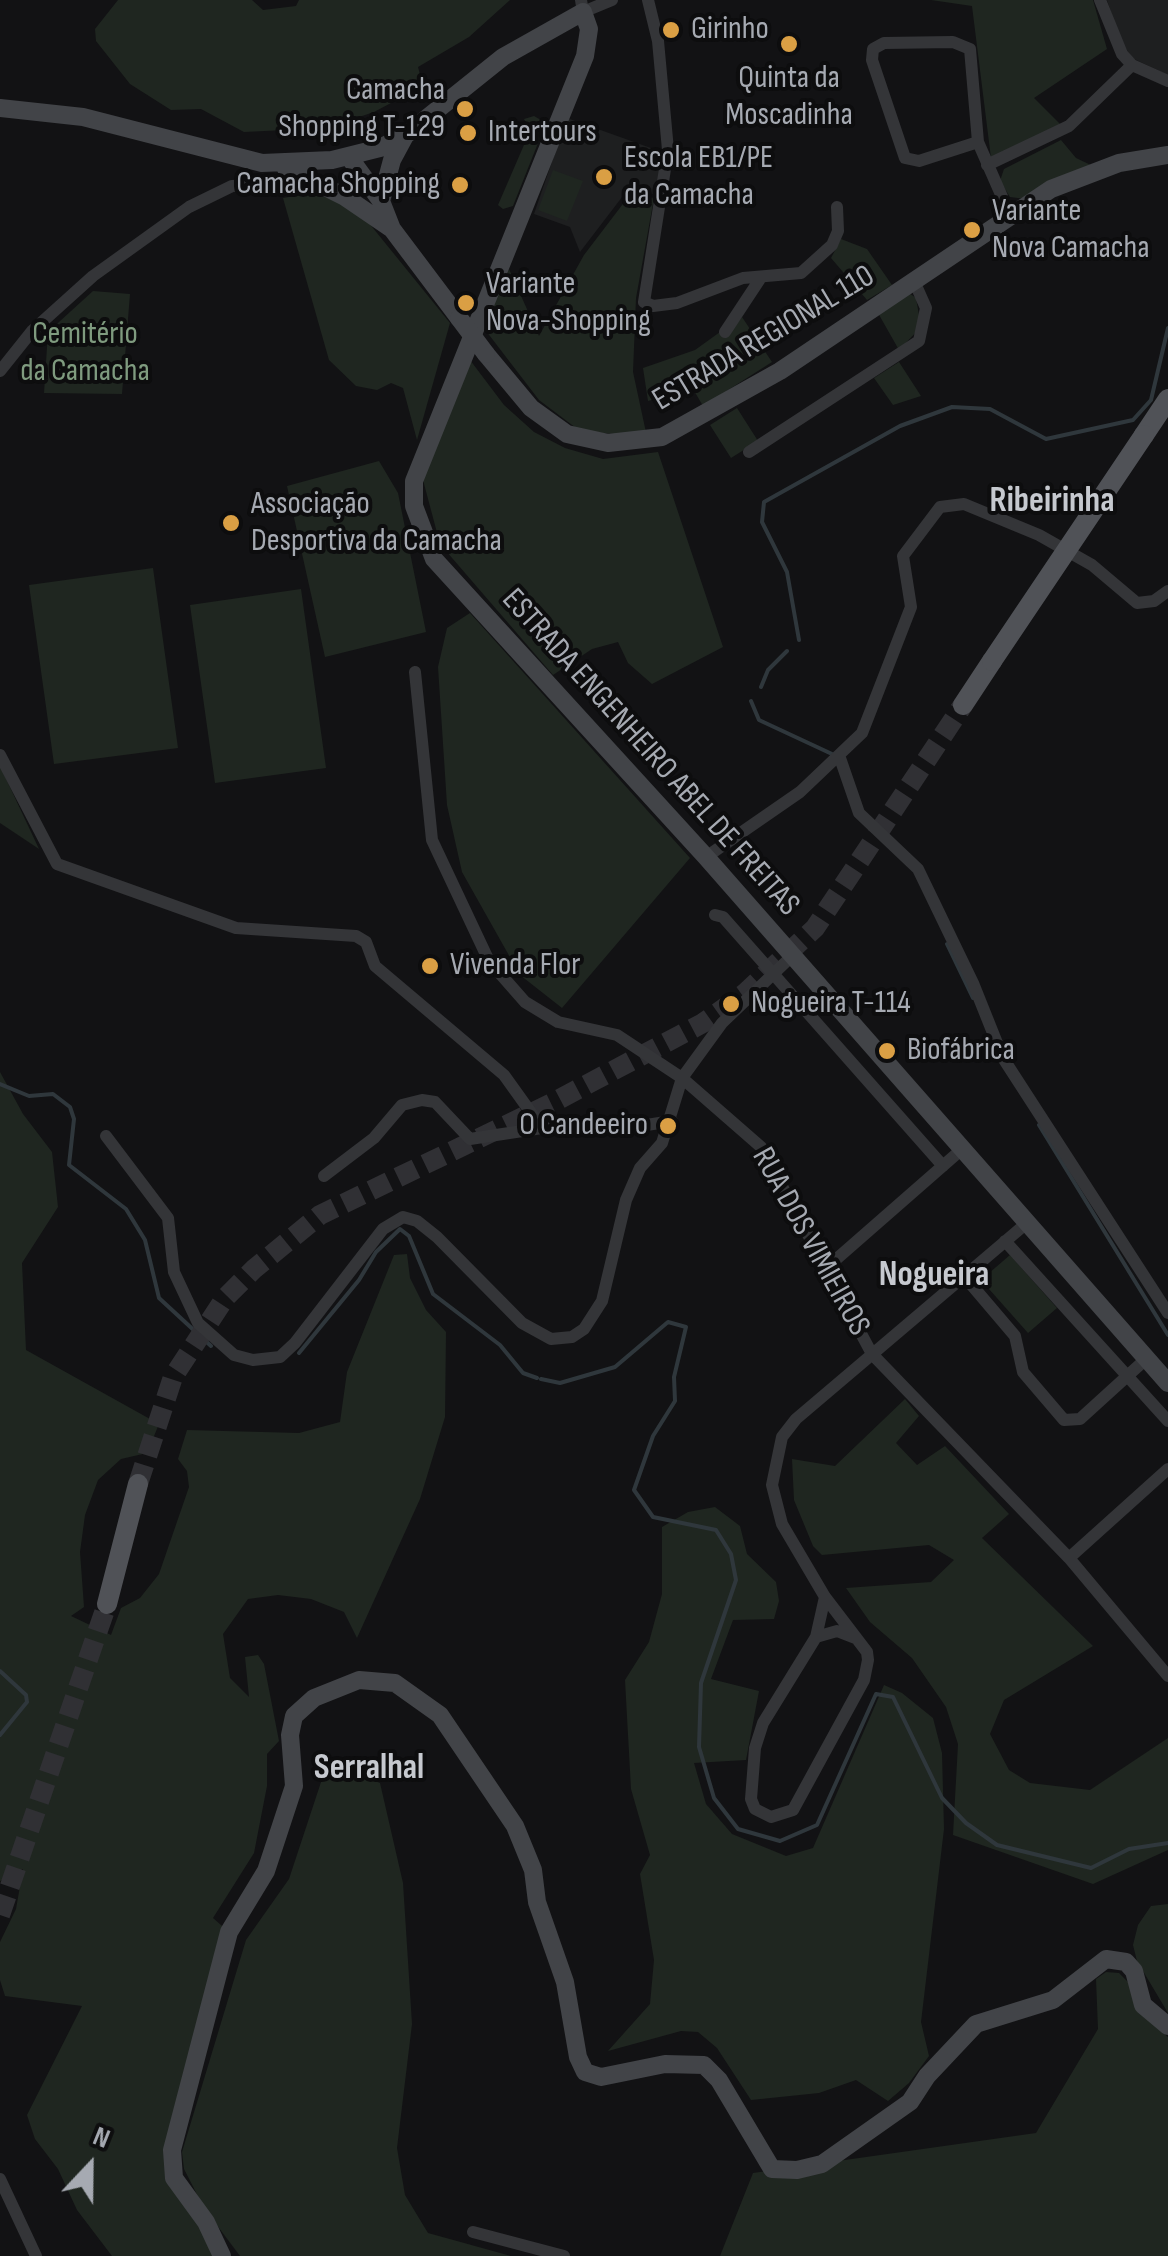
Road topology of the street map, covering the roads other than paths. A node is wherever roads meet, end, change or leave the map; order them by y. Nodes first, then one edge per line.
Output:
1 (612, 0) edge
2 (648, 0) edge
3 (1100, 0) edge
4 (582, 6) edge
5 (1132, 65) junction
6 (1168, 81) edge
7 (0, 108) edge
8 (406, 134) junction
9 (978, 142) junction
10 (1168, 155) edge
11 (349, 157) junction
12 (280, 165) junction
13 (987, 166) junction
14 (314, 181) junction
15 (350, 200) junction
16 (381, 200) junction
17 (837, 208) dead end
18 (1010, 215) junction
19 (392, 229) junction
20 (760, 279) junction
21 (914, 281) junction
22 (726, 332) dead end
23 (0, 371) edge
24 (1168, 399) edge
25 (750, 452) dead end
26 (1168, 590) edge
27 (415, 672) dead end
28 (963, 705) tunnel mouth
29 (0, 756) edge
30 (840, 758) junction
31 (706, 858) junction
32 (715, 915) dead end
33 (792, 956) junction
34 (772, 974) junction
35 (682, 1078) junction
36 (672, 1120) junction
37 (542, 1128) junction
38 (106, 1136) dead end
39 (961, 1150) junction
40 (943, 1166) junction
41 (324, 1176) dead end
42 (1028, 1222) junction
43 (1005, 1240) junction
44 (825, 1269) junction
45 (964, 1276) junction
46 (1168, 1313) edge
47 (872, 1354) junction
48 (1146, 1358) junction
49 (1128, 1375) junction
50 (1168, 1383) edge
51 (1168, 1421) edge
52 (1168, 1469) edge
53 (138, 1484) tunnel mouth
54 (1069, 1558) junction
55 (825, 1597) junction
56 (108, 1604) tunnel mouth
57 (816, 1637) junction
58 (857, 1640) junction
59 (1168, 1676) edge
60 (1168, 2026) edge
61 (0, 2179) edge
62 (474, 2232) dead end
63 (36, 2256) edge
64 (222, 2256) edge
65 (564, 2256) edge

1 - 4 street
2 - 20 street
3 - 5 street
4 - 8 main road
4 - 31 main road, ESTRADA ENGENHEIRO ABEL DE FREITAS
5 - 6 street
5 - 13 street
7 - 12 main road
8 - 11 main road
8 - 16 main road
9 - 9 street
9 - 13 street
10 - 18 main road, ESTRADA REGIONAL 110
11 - 12 main road
11 - 15 main road
11 - 16 main road, ESTRADA REGIONAL 110
12 - 14 main road, ESTRADA REGIONAL 110
13 - 18 street
14 - 15 main road, ESTRADA REGIONAL 110
14 - 23 street
15 - 16 main road
15 - 19 main road, ESTRADA REGIONAL 110
16 - 19 main road, ESTRADA REGIONAL 110
17 - 20 street
18 - 21 main road, ESTRADA REGIONAL 110
19 - 21 main road, ESTRADA REGIONAL 110, bridge
20 - 22 street
21 - 25 street
24 - 28 main road, bridge
26 - 30 street
27 - 35 street, RUA DOS VIMIEIROS
29 - 37 street
30 - 31 street
30 - 46 street
31 - 33 main road, ESTRADA ENGENHEIRO ABEL DE FREITAS
32 - 34 street
33 - 34 street
33 - 39 main road, ESTRADA ENGENHEIRO ABEL DE FREITAS
34 - 35 street
34 - 40 street
35 - 36 street
35 - 44 street, RUA DOS VIMIEIROS
36 - 37 street
36 - 38 street
37 - 41 street
39 - 40 street
39 - 42 main road, ESTRADA ENGENHEIRO ABEL DE FREITAS
40 - 44 street
42 - 43 street
42 - 48 main road, ESTRADA ENGENHEIRO ABEL DE FREITAS
43 - 45 street
43 - 49 street
44 - 47 street, RUA DOS VIMIEIROS
45 - 47 street
45 - 49 street
47 - 54 street, RUA DOS VIMIEIROS
47 - 55 street
48 - 49 street
48 - 50 main road, ESTRADA ENGENHEIRO ABEL DE FREITAS
49 - 51 street
52 - 54 street
53 - 56 main road
54 - 59 street, RUA DOS VIMIEIROS
55 - 57 street
55 - 58 street
57 - 58 street
57 - 58 street
60 - 64 main road
61 - 63 street
62 - 65 street

